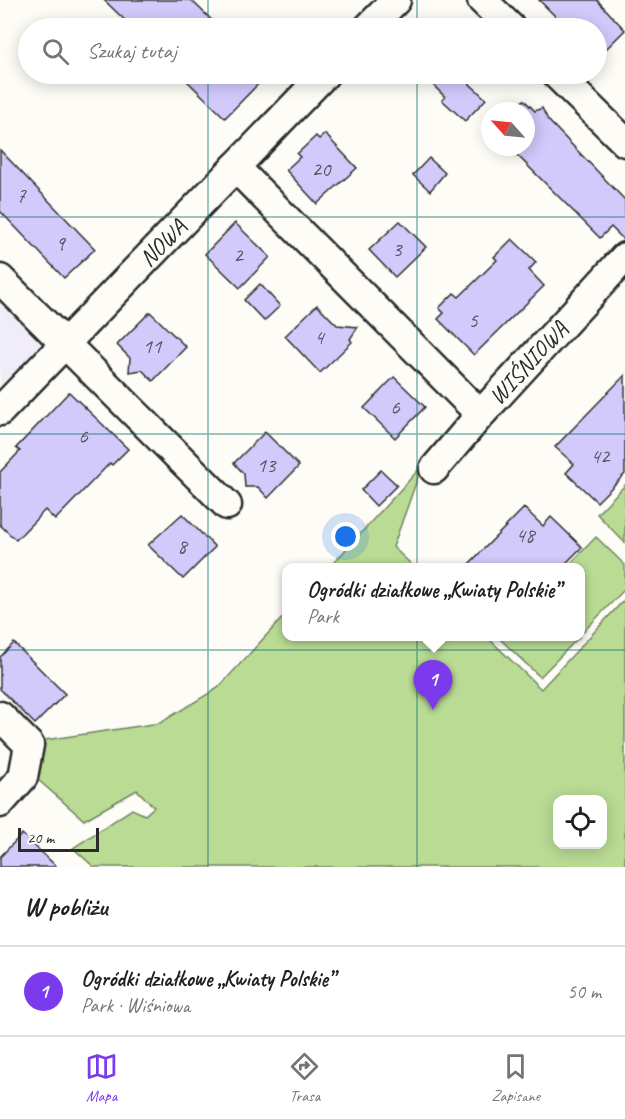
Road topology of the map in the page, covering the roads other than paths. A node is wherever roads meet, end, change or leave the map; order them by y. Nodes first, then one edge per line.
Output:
1 (396, 0) edge
2 (482, 0) edge
3 (378, 18) edge
4 (501, 18) edge
5 (315, 84) edge
6 (566, 84) edge
7 (625, 142) edge
8 (235, 167) junction
9 (625, 257) edge
10 (0, 279) edge
11 (65, 343) junction
12 (468, 402) dead end
13 (0, 411) edge
14 (434, 469) dead end
15 (227, 505) dead end
16 (0, 716) edge
17 (0, 802) edge

1 - 3 street
2 - 4 street
5 - 8 street, NOWA
6 - 7 street
8 - 11 street, NOWA
8 - 12 street
9 - 14 street, WIŚNIOWA
10 - 11 street
11 - 13 street, NOWA
11 - 15 street
16 - 17 street

